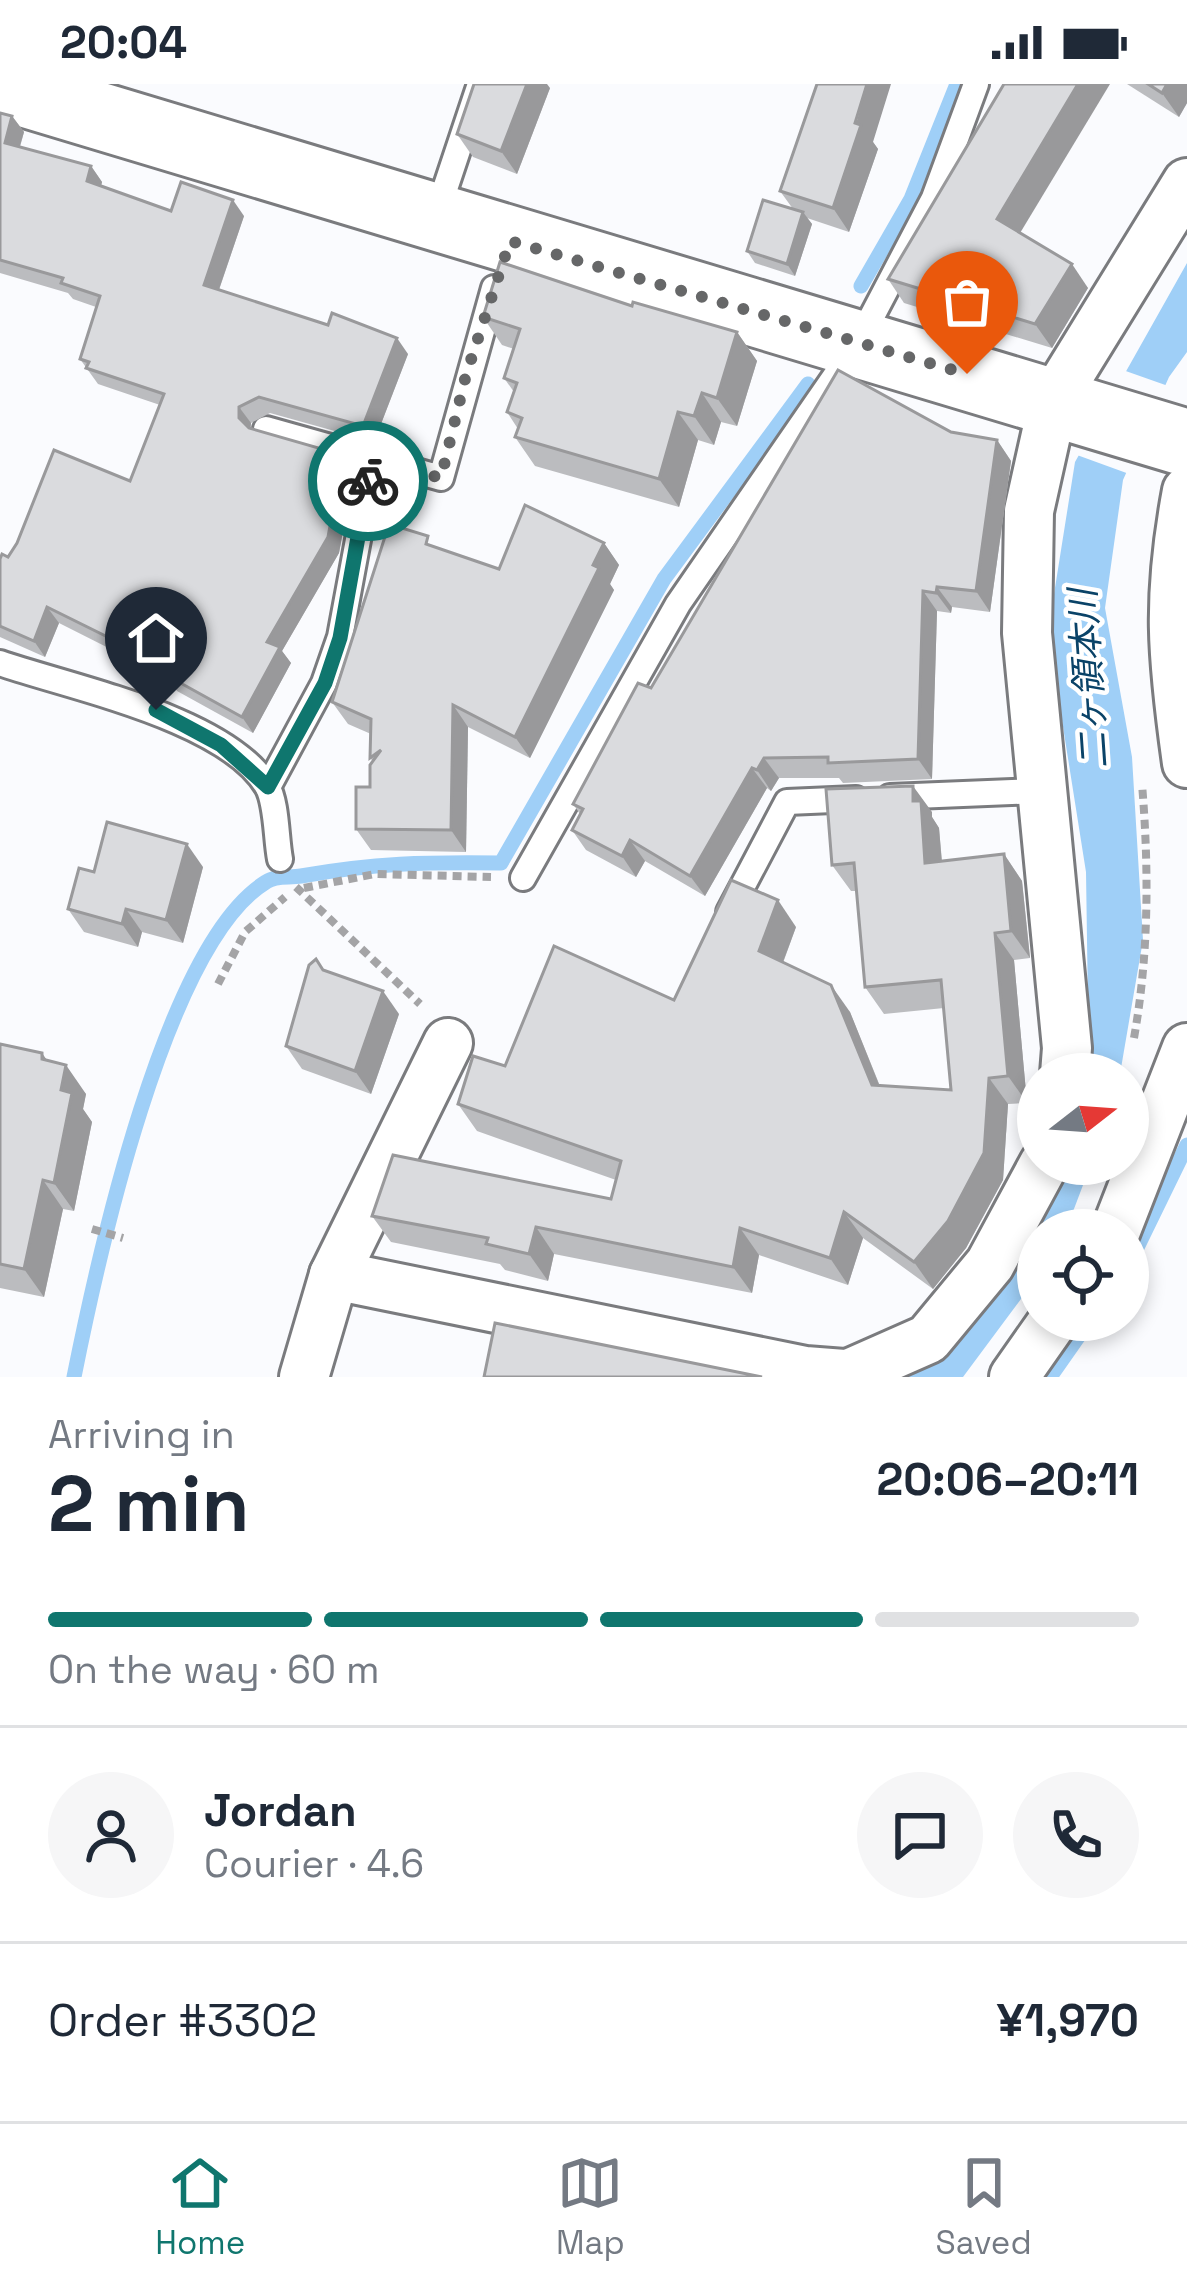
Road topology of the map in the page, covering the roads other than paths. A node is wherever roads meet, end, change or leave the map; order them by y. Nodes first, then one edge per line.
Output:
1 (480, 84) edge
2 (976, 84) edge
3 (0, 86) edge
4 (1187, 183) edge
5 (435, 218) junction
6 (510, 241) junction
7 (859, 343) junction
8 (1066, 404) junction
9 (266, 429) edge
10 (1184, 458) edge
11 (373, 459) junction
12 (1180, 573) edge
13 (0, 664) edge
14 (1187, 763) edge
15 (268, 787) junction
16 (1038, 791) junction
17 (280, 859) dead end
18 (523, 878) road end
19 (724, 920) edge
20 (448, 1043) road end
21 (1187, 1048) edge
22 (1066, 1053) edge
23 (1033, 1185) edge
24 (1124, 1209) edge
25 (334, 1275) junction
26 (1039, 1341) edge
27 (843, 1376) edge
28 (304, 1377) edge
29 (1014, 1377) edge

1 - 5 lane
2 - 7 lane
3 - 5 street
4 - 8 street
5 - 6 street
6 - 7 street
6 - 11 lane
7 - 8 street
7 - 18 lane
8 - 10 street
8 - 16 street
9 - 11 lane
10 - 12 street
11 - 15 lane
12 - 14 street
13 - 15 lane
15 - 17 lane
16 - 19 lane
16 - 22 street
20 - 25 street
21 - 24 street
23 - 27 street
25 - 27 street
25 - 28 street
26 - 29 street

